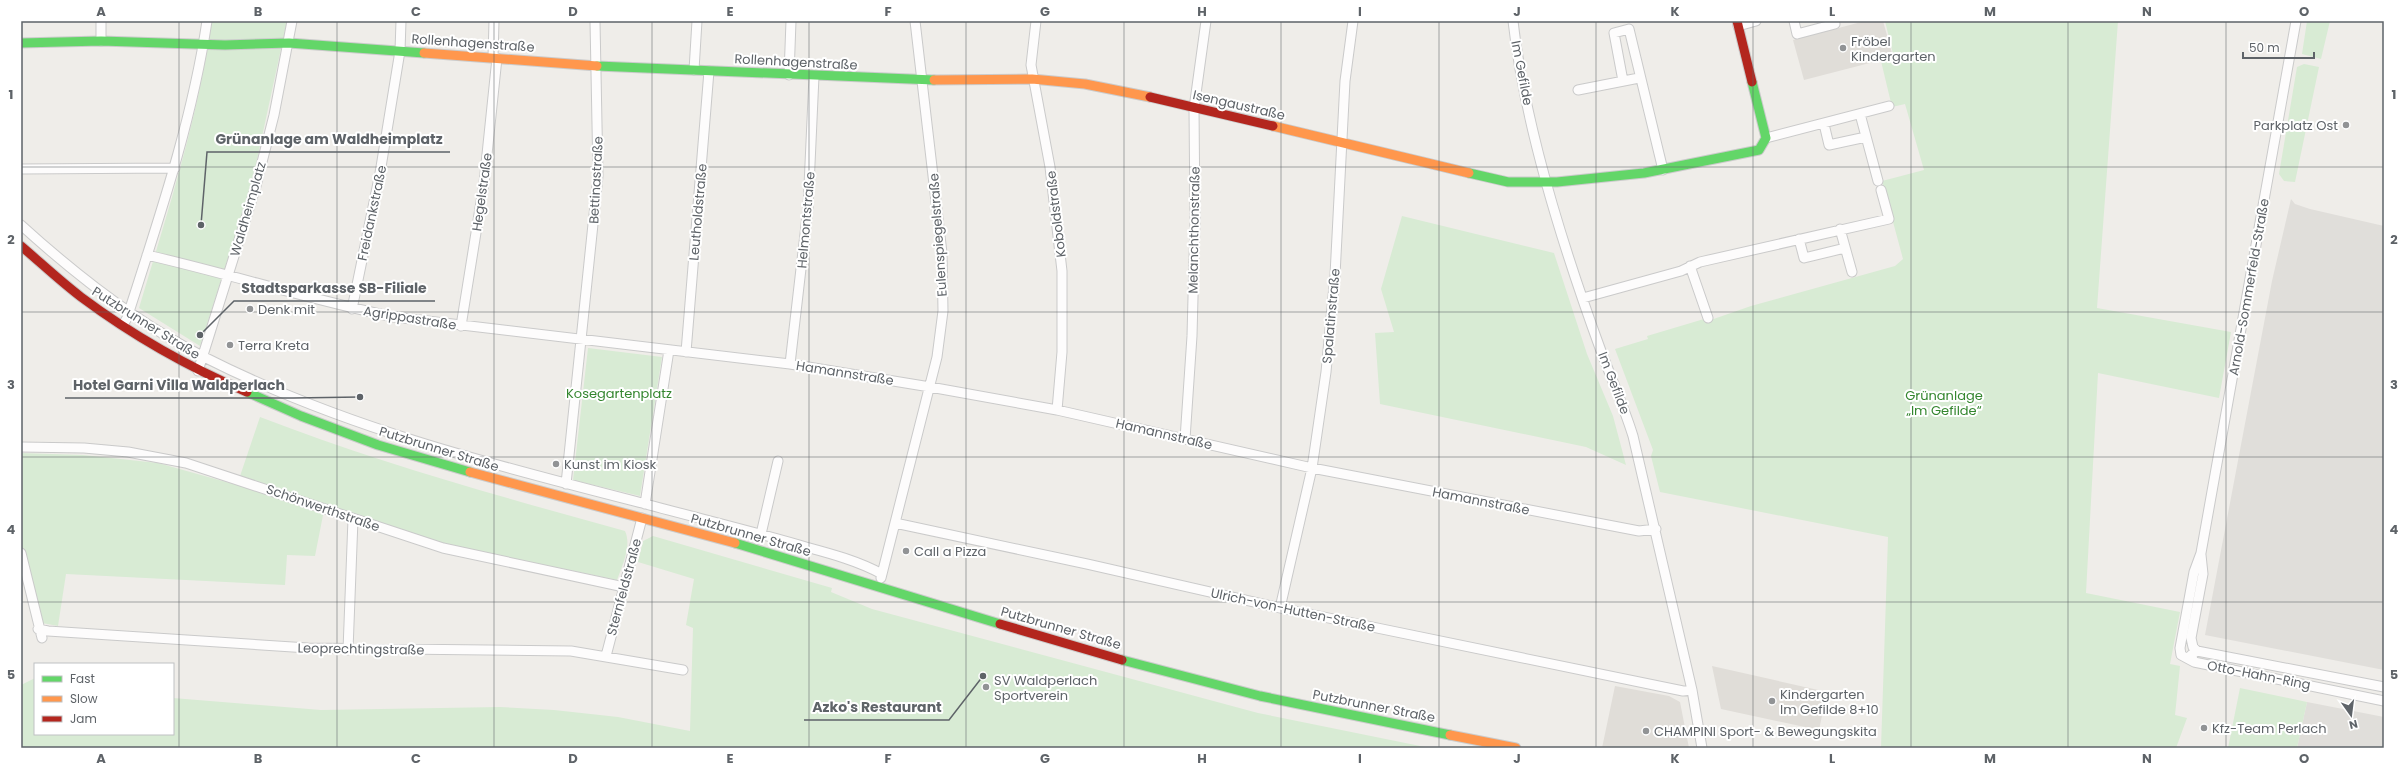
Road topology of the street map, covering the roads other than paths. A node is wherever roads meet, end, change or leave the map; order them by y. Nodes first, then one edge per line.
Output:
1 (101, 21) edge
2 (207, 21) edge
3 (292, 21) edge
4 (401, 21) edge
5 (494, 21) edge
6 (595, 21) edge
7 (697, 21) edge
8 (791, 21) edge
9 (915, 21) edge
10 (1036, 21) edge
11 (1206, 21) edge
12 (1353, 21) edge
13 (1513, 21) edge
14 (1756, 21) edge
15 (1794, 21) edge
16 (1834, 21) edge
17 (2296, 21) edge
18 (1737, 23) edge
19 (101, 41) junction
20 (21, 43) edge
21 (288, 43) junction
22 (204, 44) junction
23 (400, 51) junction
24 (495, 58) junction
25 (598, 66) junction
26 (694, 70) junction
27 (709, 71) junction
28 (789, 75) junction
29 (814, 76) junction
30 (1639, 78) junction
31 (1032, 79) junction
32 (923, 80) junction
33 (1623, 81) junction
34 (1578, 90) dead end
35 (1889, 106) dead end
36 (1194, 108) junction
37 (1860, 114) junction
38 (1824, 124) junction
39 (1866, 137) junction
40 (1766, 138) junction
41 (1341, 142) junction
42 (175, 168) junction
43 (21, 169) edge
44 (1663, 170) junction
45 (1878, 181) dead end
46 (1546, 182) junction
47 (1881, 190) dead end
48 (21, 225) edge
49 (1840, 229) junction
50 (1799, 239) junction
51 (21, 246) edge
52 (1845, 248) junction
53 (147, 255) junction
54 (1690, 266) junction
55 (1852, 272) dead end
56 (229, 274) junction
57 (1583, 298) junction
58 (352, 309) junction
59 (130, 312) junction
60 (1708, 318) dead end
61 (123, 326) junction
62 (461, 326) junction
63 (583, 339) junction
64 (669, 350) junction
65 (686, 352) junction
66 (204, 357) junction
67 (790, 364) junction
68 (198, 371) junction
69 (930, 387) junction
70 (1057, 410) junction
71 (1185, 439) junction
72 (21, 447) edge
73 (778, 461) dead end
74 (1312, 468) junction
75 (566, 484) junction
76 (645, 504) junction
77 (642, 518) junction
78 (353, 519) junction
79 (895, 523) junction
80 (1656, 529) junction
81 (761, 534) junction
82 (21, 553) edge
83 (2201, 553) junction
84 (23, 571) edge
85 (882, 574) junction
86 (624, 587) junction
87 (878, 587) junction
88 (1280, 608) junction
89 (38, 629) junction
90 (42, 638) dead end
91 (348, 650) junction
92 (2197, 651) junction
93 (606, 656) junction
94 (2194, 662) junction
95 (683, 670) dead end
96 (2384, 687) edge
97 (1692, 690) junction
98 (2384, 701) edge
99 (1516, 748) edge
100 (1702, 748) edge

1 - 19 street
2 - 22 street
3 - 21 street, Waldheimplatz
4 - 23 street, Freidankstraße
5 - 24 street, Hegelstraße
6 - 25 street, Bettinastraße
7 - 26 street
8 - 28 street
9 - 32 street, Eulenspiegelstraße
10 - 31 street, Koboldstraße
11 - 36 street, Melanchthonstraße
12 - 41 street, Spalatinstraße
13 - 46 street, Im Gefilde
14 - 18 street
15 - 16 street
17 - 83 street, Arnold-Sommerfeld-Straße
18 - 40 street
19 - 20 street, Rollenhagenstraße
19 - 22 street, Rollenhagenstraße
21 - 22 street, Rollenhagenstraße
21 - 23 street, Rollenhagenstraße
21 - 56 street, Waldheimplatz
22 - 42 street
23 - 24 street, Rollenhagenstraße
23 - 58 street, Freidankstraße
24 - 25 street, Rollenhagenstraße
24 - 62 street, Hegelstraße
25 - 26 street, Rollenhagenstraße
25 - 63 street, Bettinastraße
26 - 27 street, Rollenhagenstraße
27 - 28 street, Rollenhagenstraße
27 - 65 street, Leutholdstraße
28 - 29 street, Rollenhagenstraße
29 - 32 street, Rollenhagenstraße
29 - 67 street, Helmontstraße
30 - 33 street
30 - 33 street
30 - 44 street
31 - 32 street, Isengaustraße
31 - 36 street, Isengaustraße
31 - 70 street, Koboldstraße
32 - 69 street, Eulenspiegelstraße
33 - 34 street
35 - 37 street
36 - 41 street, Isengaustraße
36 - 71 street, Melanchthonstraße
37 - 38 street
37 - 39 street
38 - 39 street
38 - 40 street
39 - 45 street
40 - 44 street, Isengaustraße
41 - 46 street, Isengaustraße
41 - 74 street, Spalatinstraße
42 - 43 street
42 - 53 street
44 - 46 street, Isengaustraße
46 - 57 street, Im Gefilde
47 - 49 street
48 - 59 street, Putzbrunner Straße
49 - 50 street
49 - 52 street
50 - 52 street
50 - 54 street
51 - 61 street, Putzbrunner Straße
52 - 55 street
53 - 56 street, Agrippastraße
53 - 59 street
54 - 57 street
54 - 60 street
56 - 58 street, Agrippastraße
56 - 66 street, Waldheimplatz
57 - 80 street, Im Gefilde
58 - 62 street, Agrippastraße
59 - 61 street
59 - 66 street, Putzbrunner Straße
61 - 68 street, Putzbrunner Straße
62 - 63 street, Agrippastraße
63 - 64 street
63 - 75 street
64 - 65 street, Hamannstraße
64 - 76 street
65 - 67 street, Hamannstraße
66 - 68 street, Waldheimplatz
66 - 75 street, Putzbrunner Straße
67 - 69 street, Hamannstraße
68 - 77 street, Putzbrunner Straße
69 - 70 street, Hamannstraße
69 - 79 street, Eulenspiegelstraße
70 - 71 street, Hamannstraße
71 - 74 street, Hamannstraße
72 - 78 street, Schönwerthstraße
73 - 81 street
74 - 80 street, Hamannstraße
74 - 88 street, Spalatinstraße
75 - 76 street, Putzbrunner Straße
76 - 81 street, Putzbrunner Straße
77 - 86 street, Sternfeldstraße
77 - 87 street, Putzbrunner Straße
78 - 86 street, Schönwerthstraße
78 - 91 street
79 - 85 street, Eulenspiegelstraße
79 - 88 street, Ulrich-von-Hutten-Straße
80 - 97 street, Im Gefilde
81 - 85 street, Putzbrunner Straße
82 - 84 street
83 - 92 street, Arnold-Sommerfeld-Straße
83 - 94 street, Arnold-Sommerfeld-Straße
84 - 89 street
85 - 87 street, Eulenspiegelstraße
86 - 93 street, Sternfeldstraße
87 - 99 street, Putzbrunner Straße
88 - 97 street, Ulrich-von-Hutten-Straße
89 - 90 street
89 - 91 street, Leoprechtingstraße
91 - 93 street, Leoprechtingstraße
92 - 94 street, Otto-Hahn-Ring
92 - 96 street, Otto-Hahn-Ring
93 - 95 street, Leoprechtingstraße
94 - 98 street, Otto-Hahn-Ring
97 - 100 street, Im Gefilde

